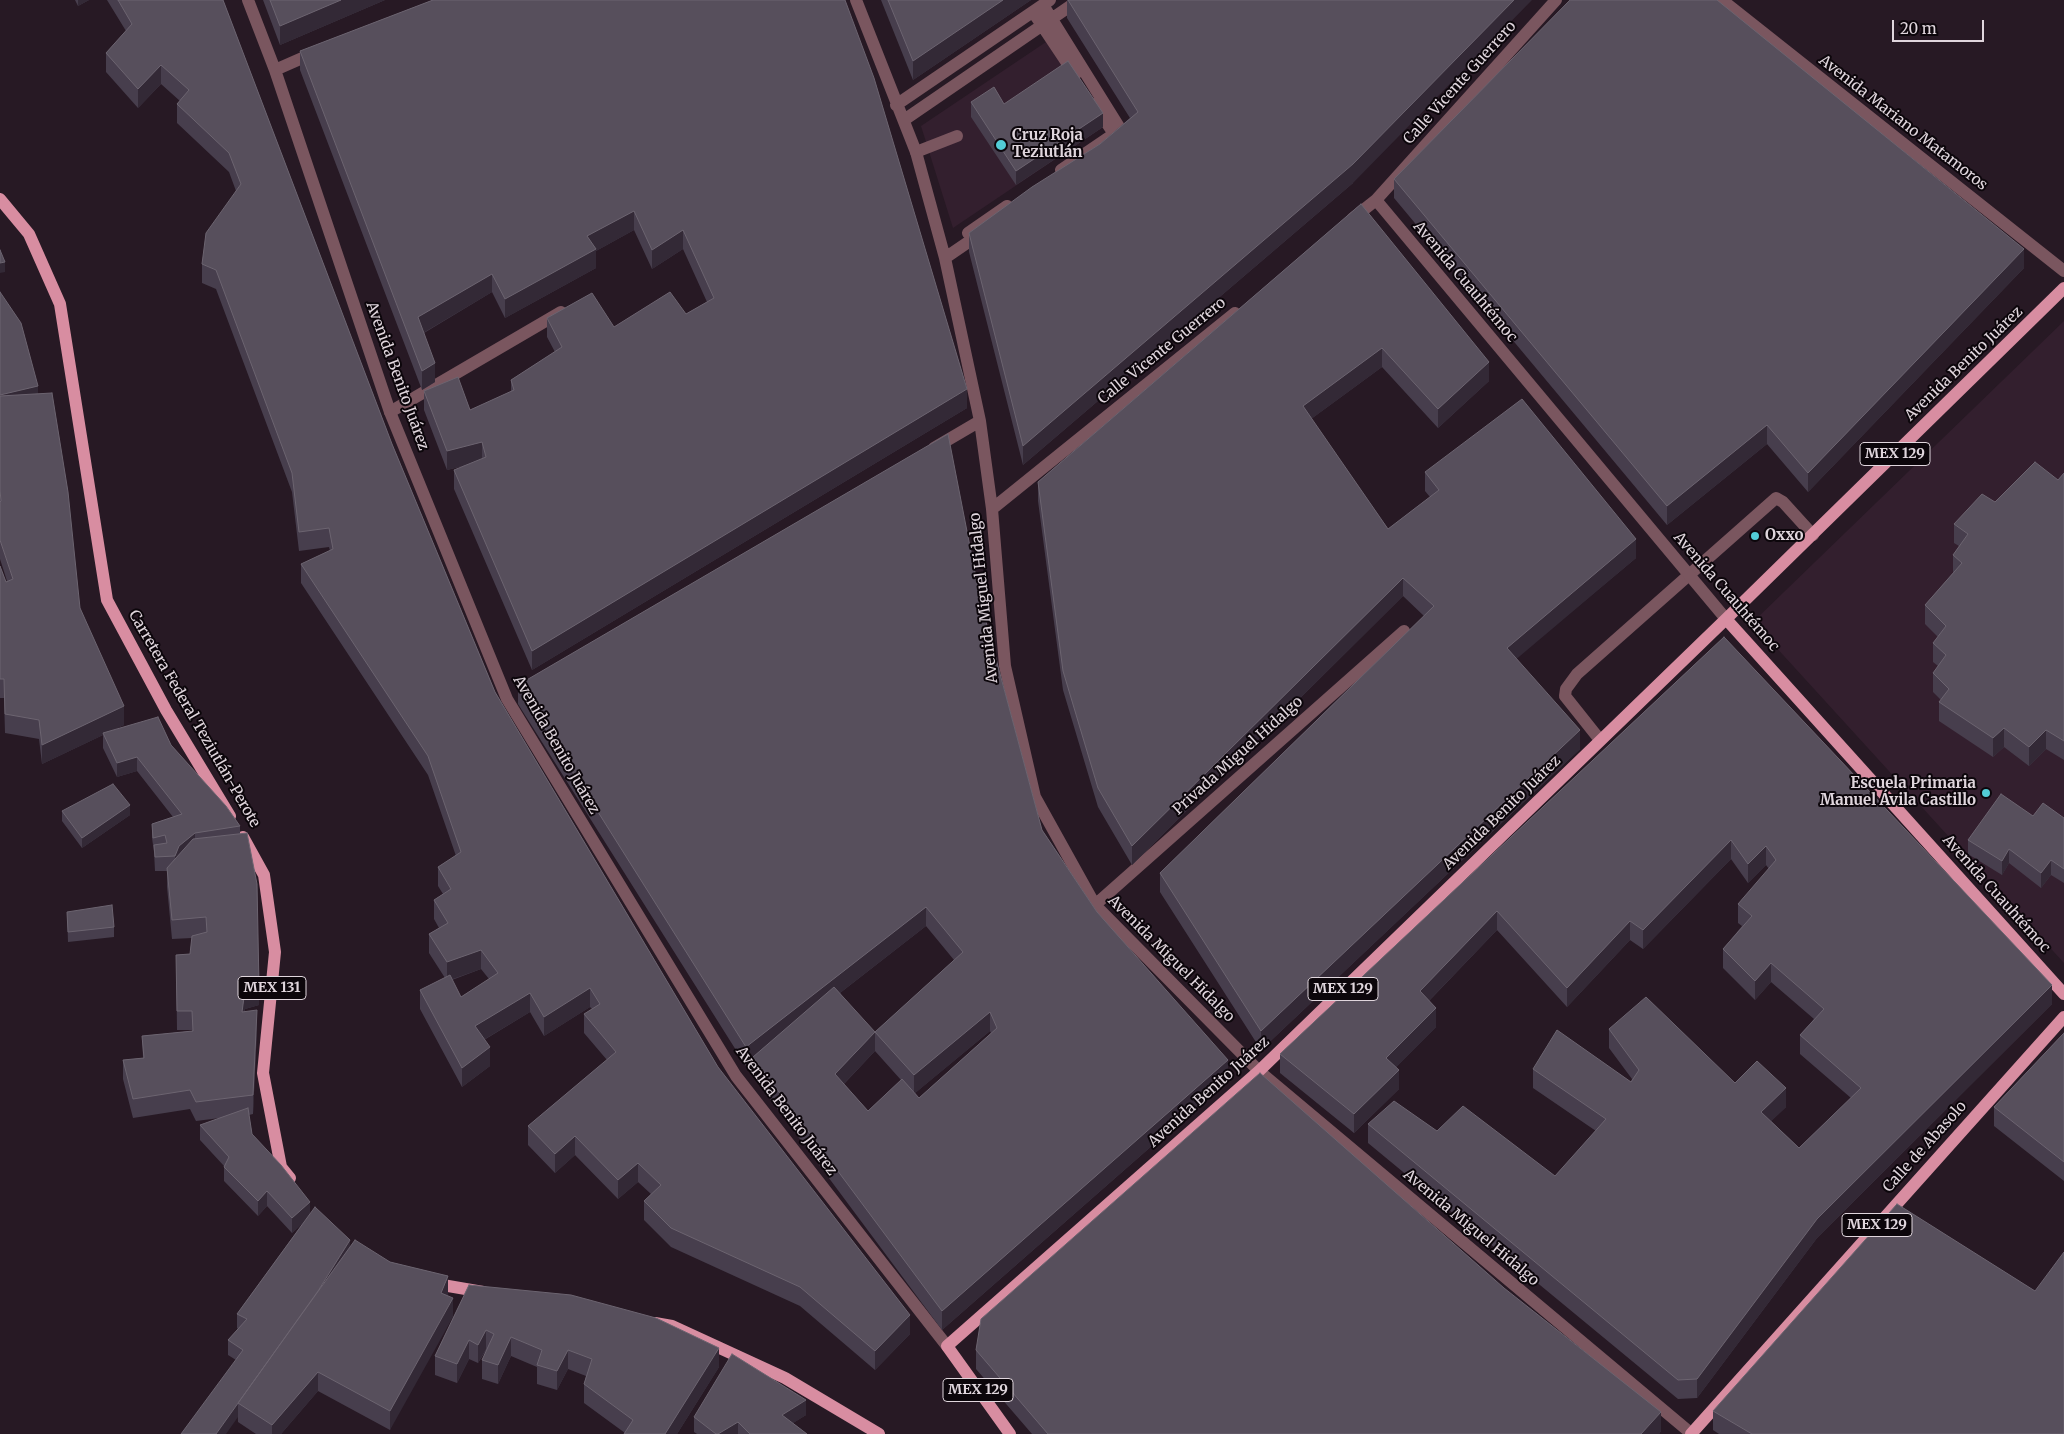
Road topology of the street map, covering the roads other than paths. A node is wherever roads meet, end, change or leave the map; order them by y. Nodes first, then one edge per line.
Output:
1 (248, 0) edge
2 (856, 0) edge
3 (1079, 0) edge
4 (1556, 0) edge
5 (1722, 0) edge
6 (1042, 6) edge
7 (1047, 22) junction
8 (327, 47) edge
9 (275, 70) junction
10 (896, 105) junction
11 (904, 120) junction
12 (957, 136) dead end
13 (916, 152) junction
14 (1054, 179) edge
15 (0, 199) edge
16 (1376, 200) junction
17 (1017, 204) edge
18 (1345, 225) edge
19 (944, 254) junction
20 (2064, 270) edge
21 (2064, 288) edge
22 (575, 304) edge
23 (1245, 305) edge
24 (390, 412) junction
25 (980, 421) junction
26 (920, 456) edge
27 (992, 509) junction
28 (1812, 535) junction
29 (1688, 574) junction
30 (1726, 619) junction
31 (1404, 631) dead end
32 (1600, 740) junction
33 (1094, 905) junction
34 (2064, 994) edge
35 (2064, 1017) edge
36 (1259, 1071) junction
37 (297, 1189) edge
38 (423, 1279) edge
39 (498, 1295) edge
40 (643, 1320) edge
41 (947, 1346) junction
42 (879, 1434) edge
43 (1010, 1434) edge
44 (1691, 1434) edge

1 - 9 street, Avenida Benito Juárez
2 - 10 street, Avenida Miguel Hidalgo
3 - 7 street
4 - 16 street, Calle Vicente Guerrero
5 - 20 street, Avenida Mariano Matamoros
6 - 7 street
6 - 10 street
7 - 11 street
7 - 14 street
8 - 9 street
9 - 24 street, Avenida Benito Juárez
10 - 11 street, Avenida Miguel Hidalgo
11 - 13 street, Avenida Miguel Hidalgo
12 - 13 street
13 - 19 street, Avenida Miguel Hidalgo
15 - 37 main road, Carretera Federal Teziutlán-Perote / MEX 131
16 - 18 street, Calle Vicente Guerrero
16 - 29 street, Avenida Cuauhtémoc
17 - 19 street
19 - 25 street, Avenida Miguel Hidalgo
21 - 28 main road, Avenida Benito Juárez / MEX 129
22 - 24 street
23 - 27 street, Calle Vicente Guerrero
24 - 41 street, Avenida Benito Juárez
25 - 26 street
25 - 27 street, Avenida Miguel Hidalgo
27 - 33 street, Avenida Miguel Hidalgo
28 - 29 street
28 - 30 main road, Avenida Benito Juárez / MEX 129
29 - 30 street, Avenida Cuauhtémoc
29 - 32 street
30 - 32 main road, Avenida Benito Juárez / MEX 129
30 - 34 main road, Avenida Cuauhtémoc
31 - 33 street, Privada Miguel Hidalgo
32 - 36 main road, Avenida Benito Juárez / MEX 129
33 - 36 street, Avenida Miguel Hidalgo
35 - 44 main road, Calle de Abasolo / MEX 129
36 - 41 main road, Avenida Benito Juárez / MEX 129
36 - 44 street, Avenida Miguel Hidalgo
38 - 39 main road
40 - 42 main road
41 - 43 main road, Avenida Benito Juárez / MEX 129

